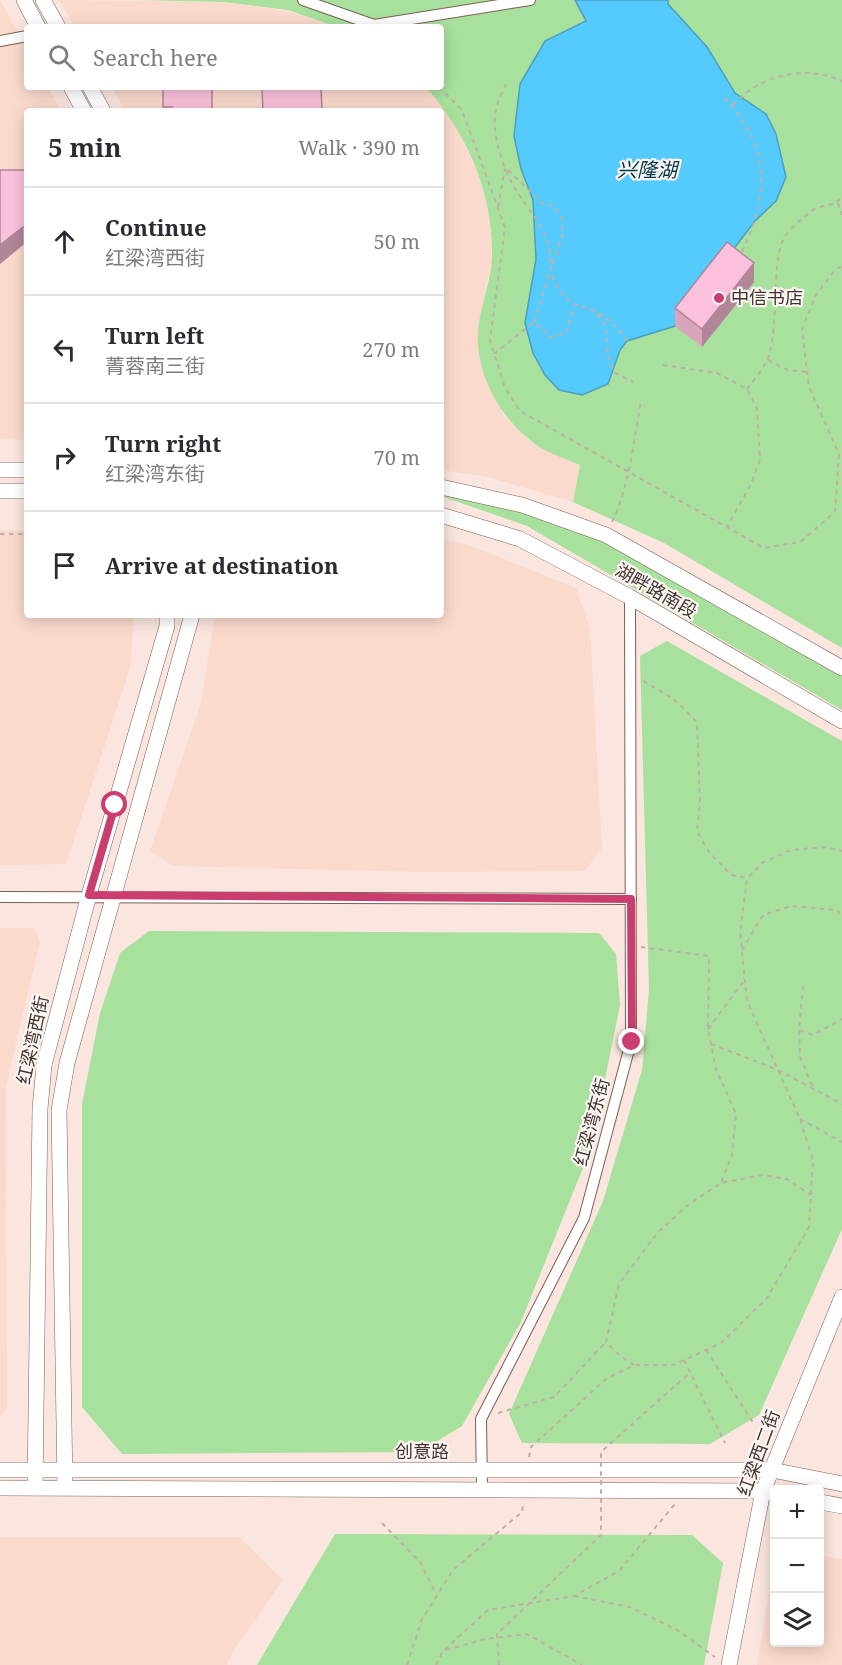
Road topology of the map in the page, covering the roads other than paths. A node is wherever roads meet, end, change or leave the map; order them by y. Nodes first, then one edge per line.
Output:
1 (24, 0) edge
2 (43, 0) edge
3 (303, 0) edge
4 (530, 0) edge
5 (36, 24) edge
6 (54, 24) edge
7 (371, 24) edge
8 (380, 24) edge
9 (24, 37) edge
10 (0, 41) edge
11 (73, 90) edge
12 (92, 90) edge
13 (82, 108) edge
14 (101, 108) edge
15 (0, 464) edge
16 (0, 470) edge
17 (23, 470) edge
18 (444, 488) edge
19 (0, 491) edge
20 (22, 491) edge
21 (0, 497) edge
22 (444, 515) edge
23 (630, 597) junction
24 (167, 618) edge
25 (191, 618) edge
26 (842, 668) edge
27 (842, 721) edge
28 (89, 895) junction
29 (115, 895) junction
30 (0, 897) edge
31 (631, 899) junction
32 (842, 1297) edge
33 (35, 1469) junction
34 (0, 1470) edge
35 (772, 1470) junction
36 (482, 1472) junction
37 (65, 1478) junction
38 (842, 1484) edge
39 (0, 1488) edge
40 (35, 1488) junction
41 (482, 1488) junction
42 (769, 1492) edge
43 (824, 1503) edge
44 (842, 1506) edge
45 (724, 1662) edge

1 - 5 street
2 - 6 street
3 - 7 street
4 - 8 street
9 - 10 street
11 - 13 street
12 - 14 street
15 - 17 street
16 - 17 street
18 - 26 street, 湖畔路南段
19 - 20 street
20 - 21 street
22 - 23 street, 湖畔路南段
23 - 27 street, 湖畔路南段
23 - 31 street, 红梁湾东街
24 - 28 street, 红梁湾西街
25 - 29 street
28 - 29 street
28 - 30 street
28 - 33 street, 红梁湾西街
29 - 31 street
29 - 37 street
31 - 36 street, 红梁湾东街
32 - 35 street, 红梁西二街
33 - 34 street, 创意路
33 - 37 street, 创意路
33 - 40 street, 红梁湾西街
35 - 36 street, 创意路
35 - 38 street, 创意路
35 - 42 street, 红梁西二街
36 - 37 street, 创意路
36 - 41 street, 红梁湾东街
37 - 40 street, 创意路
37 - 41 street, 创意路
39 - 40 street, 创意路
41 - 42 street, 创意路
42 - 45 street, 红梁西二街
43 - 44 street

